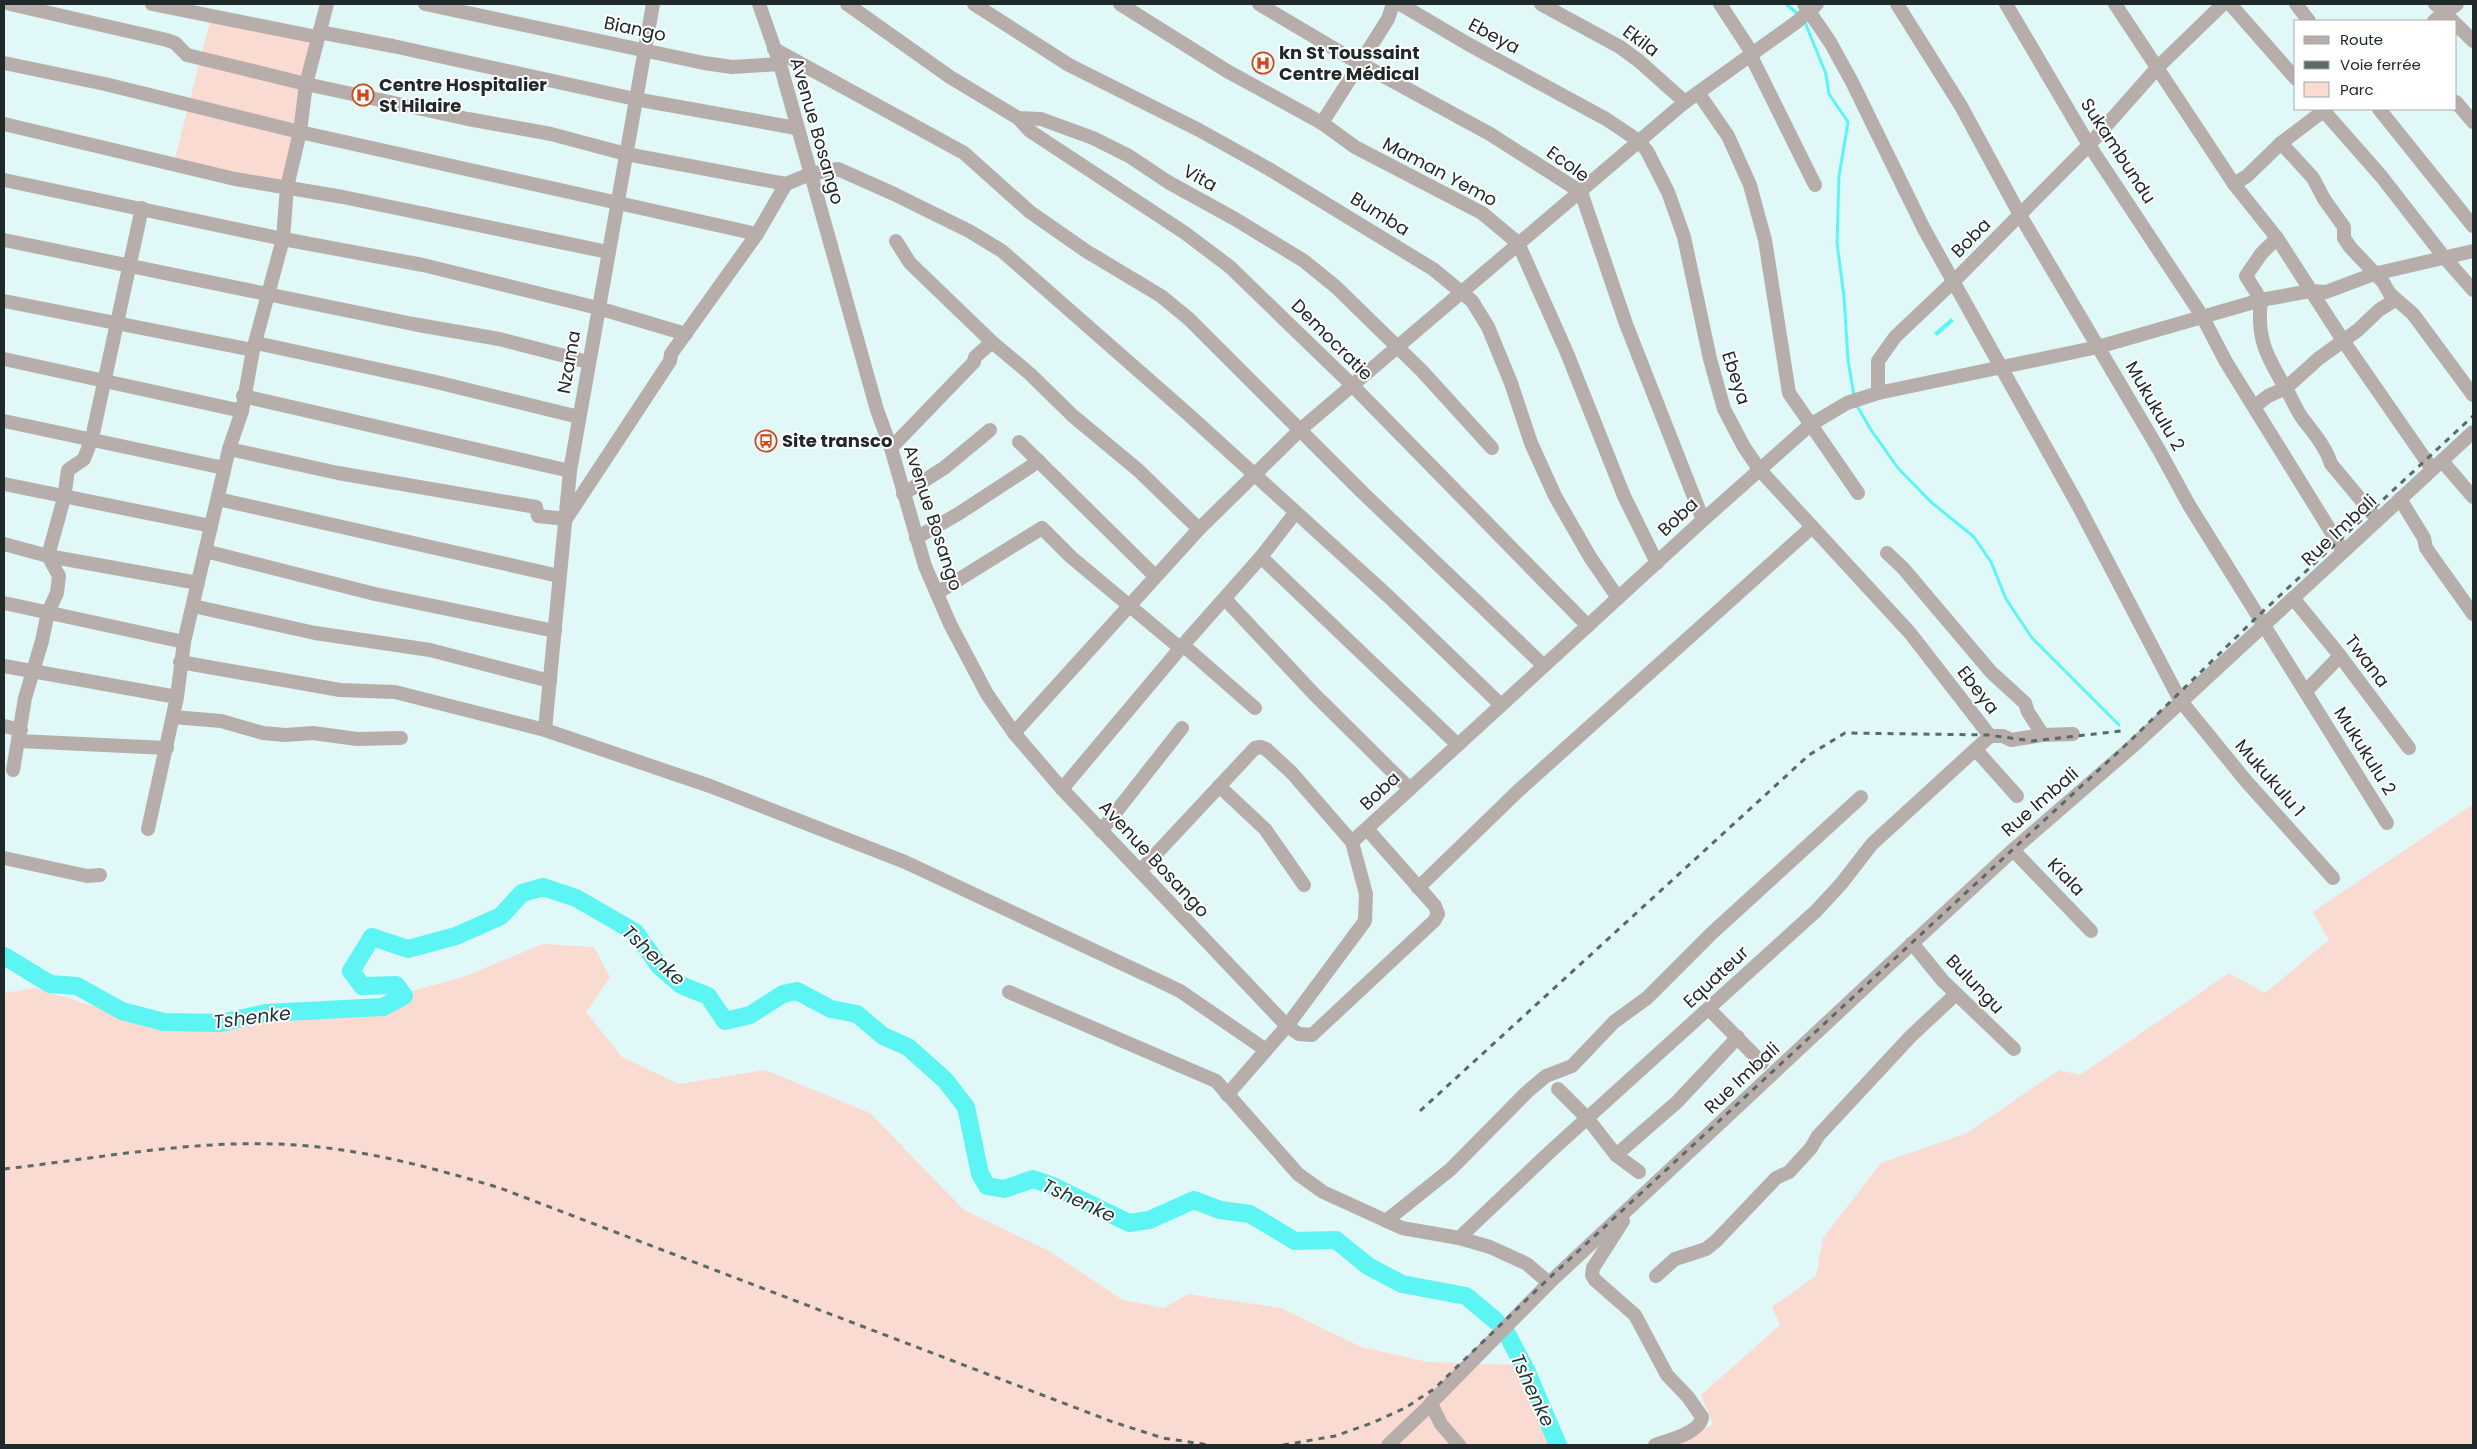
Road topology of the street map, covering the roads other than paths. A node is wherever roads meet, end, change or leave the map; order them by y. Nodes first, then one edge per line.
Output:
1 (10, 4) edge
2 (152, 4) edge
3 (327, 4) edge
4 (425, 4) edge
5 (652, 4) edge
6 (760, 4) edge
7 (847, 4) edge
8 (974, 4) edge
9 (1120, 4) edge
10 (1259, 4) edge
11 (1393, 4) edge
12 (1400, 4) edge
13 (1541, 4) edge
14 (1720, 4) edge
15 (1897, 4) edge
16 (2006, 4) edge
17 (2115, 4) edge
18 (2223, 4) edge
19 (2230, 4) edge
20 (2296, 4) edge
21 (2457, 4) edge
22 (1807, 10) edge
23 (2442, 15) edge
24 (2308, 20) edge
25 (2457, 25) edge
26 (318, 35) junction
27 (2473, 41) edge
28 (774, 49) junction
29 (643, 50) junction
30 (1751, 54) junction
31 (4, 63) edge
32 (1360, 63) junction
33 (780, 64) junction
34 (2158, 67) junction
35 (2294, 77) edge
36 (306, 84) junction
37 (1699, 94) junction
38 (635, 99) junction
39 (1685, 102) junction
40 (2457, 103) edge
41 (2323, 110) edge
42 (2325, 110) edge
43 (2380, 110) edge
44 (1018, 118) junction
45 (2473, 122) edge
46 (1322, 123) junction
47 (4, 124) edge
48 (796, 128) junction
49 (300, 132) junction
50 (1639, 141) junction
51 (2281, 143) junction
52 (2089, 145) junction
53 (626, 154) junction
54 (810, 174) junction
55 (4, 180) edge
56 (786, 184) junction
57 (2234, 184) junction
58 (1815, 185) dead end
59 (287, 187) junction
60 (1581, 192) junction
61 (616, 204) junction
62 (142, 208) junction
63 (2020, 215) junction
64 (2473, 225) edge
65 (757, 234) junction
66 (2277, 238) junction
67 (283, 239) junction
68 (4, 240) edge
69 (896, 242) dead end
70 (1518, 243) junction
71 (2473, 251) edge
72 (608, 252) junction
73 (2444, 257) junction
74 (129, 266) junction
75 (2374, 274) junction
76 (1954, 282) junction
77 (2473, 290) edge
78 (2310, 291) junction
79 (268, 293) junction
80 (1463, 293) junction
81 (2390, 294) junction
82 (2261, 300) junction
83 (4, 301) edge
84 (598, 308) junction
85 (2202, 316) junction
86 (115, 324) junction
87 (686, 334) junction
88 (992, 342) junction
89 (2344, 342) junction
90 (254, 346) junction
91 (2098, 346) junction
92 (1398, 347) junction
93 (4, 359) edge
94 (588, 362) junction
95 (2002, 367) junction
96 (105, 380) junction
97 (1352, 385) junction
98 (2286, 388) junction
99 (1878, 393) junction
100 (2473, 395) edge
101 (243, 396) junction
102 (2255, 406) junction
103 (242, 411) junction
104 (579, 417) junction
105 (4, 421) edge
106 (1810, 425) junction
107 (1302, 429) junction
108 (990, 430) dead end
109 (2473, 432) edge
110 (92, 438) junction
111 (1020, 442) dead end
112 (891, 448) junction
113 (1492, 448) dead end
114 (229, 449) junction
115 (1039, 461) junction
116 (2437, 465) junction
117 (224, 468) junction
118 (1759, 469) junction
119 (570, 471) junction
120 (1254, 475) junction
121 (4, 484) edge
122 (1858, 493) dead end
123 (903, 494) junction
124 (2473, 497) edge
125 (64, 498) junction
126 (218, 499) junction
127 (2400, 499) junction
128 (1295, 513) junction
129 (566, 519) junction
130 (2377, 519) junction
131 (1703, 520) junction
132 (211, 526) junction
133 (1812, 527) junction
134 (1198, 529) junction
135 (916, 538) junction
136 (4, 544) edge
137 (205, 551) junction
138 (2343, 551) junction
139 (1887, 553) dead end
140 (48, 556) junction
141 (1261, 557) junction
142 (1657, 563) junction
143 (559, 576) junction
144 (1155, 576) junction
145 (198, 583) junction
146 (937, 593) junction
147 (1618, 598) junction
148 (2293, 598) junction
149 (1225, 599) junction
150 (4, 603) edge
151 (1128, 605) junction
152 (193, 606) junction
153 (48, 612) junction
154 (2473, 614) edge
155 (1588, 626) junction
156 (2263, 626) junction
157 (555, 631) junction
158 (184, 642) junction
159 (1182, 646) junction
160 (2340, 656) junction
161 (180, 662) junction
162 (4, 666) edge
163 (1544, 666) junction
164 (33, 671) junction
165 (550, 681) junction
166 (2306, 691) junction
167 (177, 698) junction
168 (2180, 700) junction
169 (1501, 705) junction
170 (1255, 708) dead end
171 (173, 717) junction
172 (4, 726) edge
173 (1182, 728) dead end
174 (545, 730) junction
175 (1014, 733) junction
176 (2073, 734) dead end
177 (20, 735) junction
178 (2043, 735) junction
179 (1990, 736) junction
180 (401, 738) dead end
181 (1458, 745) junction
182 (167, 748) junction
183 (2409, 748) dead end
184 (1976, 750) junction
185 (13, 770) dead end
186 (1219, 786) junction
187 (1062, 789) junction
188 (1410, 789) junction
189 (2017, 796) dead end
190 (1861, 797) dead end
191 (2387, 823) dead end
192 (148, 829) dead end
193 (1367, 829) junction
194 (1101, 830) junction
195 (1352, 842) junction
196 (2013, 850) junction
197 (4, 858) edge
198 (1140, 871) junction
199 (100, 876) dead end
200 (2333, 878) dead end
201 (1304, 885) dead end
202 (1418, 888) junction
203 (2091, 931) dead end
204 (1912, 943) junction
205 (1009, 992) dead end
206 (1956, 994) junction
207 (1709, 1009) junction
208 (1287, 1026) junction
209 (1738, 1037) junction
210 (2014, 1049) dead end
211 (1266, 1050) junction
212 (1762, 1062) dead end
213 (1558, 1089) dead end
214 (1227, 1095) junction
215 (1588, 1119) junction
216 (1616, 1155) junction
217 (1639, 1172) dead end
218 (1634, 1203) junction
219 (1386, 1221) junction
220 (1459, 1238) junction
221 (1656, 1276) dead end
222 (1548, 1283) junction
223 (1430, 1404) junction
224 (1388, 1445) edge
225 (1459, 1445) edge
226 (1655, 1445) edge

1 - 36 street
2 - 26 street
3 - 26 street
4 - 29 street, Biango
5 - 29 street, Nzama
6 - 28 street, Avenue Bosango
7 - 44 street, Vita
8 - 80 street, Bumba
9 - 46 street, Maman Yemo
10 - 32 street, Ecole
11 - 32 street
12 - 50 street, Ebeya
13 - 39 street, Ekila
14 - 30 street
15 - 63 street, Mukukulu 2
16 - 52 street, Sukambundu
17 - 34 street
18 - 34 street, Boba
19 - 35 street
20 - 24 street
21 - 23 street
22 - 30 street
22 - 76 street, Mukukulu 1
25 - 27 street
26 - 36 street
26 - 38 street
28 - 33 street, Avenue Bosango
28 - 107 street
29 - 33 street, Biango
29 - 38 street, Nzama
30 - 37 street
30 - 58 street
31 - 49 street
32 - 46 street
32 - 60 street, Ecole
33 - 48 street, Avenue Bosango
34 - 52 street, Boba
34 - 57 street
36 - 49 street
36 - 53 street
37 - 39 street
37 - 106 street
38 - 48 street
38 - 53 street, Nzama
39 - 50 street
40 - 45 street
41 - 51 street
42 - 73 street
43 - 64 street
44 - 92 street, Vita
44 - 97 street, Democratie
46 - 70 street, Maman Yemo
47 - 59 street
48 - 54 street, Avenue Bosango
49 - 59 street
49 - 61 street
50 - 60 street
50 - 118 street, Ebeya
51 - 57 street
51 - 75 street
52 - 63 street, Boba
52 - 85 street, Sukambundu
53 - 56 street
53 - 61 street, Nzama
54 - 56 street
54 - 112 street, Avenue Bosango
54 - 120 street
55 - 62 street
56 - 65 street
57 - 66 street
59 - 67 street
59 - 72 street
60 - 70 street
60 - 131 street, Ecole
61 - 65 street
61 - 72 street, Nzama
62 - 67 street
62 - 74 street
63 - 76 street, Boba
63 - 91 street, Mukukulu 2
65 - 87 street
66 - 78 street
66 - 82 street
67 - 79 street
67 - 84 street
68 - 74 street
69 - 88 street
70 - 80 street
70 - 142 street, Maman Yemo
71 - 73 street
72 - 84 street, Nzama
73 - 75 street
73 - 77 street
74 - 79 street
74 - 86 street
75 - 78 street
75 - 81 street
76 - 95 street, Mukukulu 1
76 - 99 street, Boba
78 - 82 street
78 - 89 street
79 - 90 street
79 - 94 street
80 - 92 street
80 - 147 street, Bumba
81 - 89 street
81 - 100 street
82 - 85 street
82 - 98 street
83 - 86 street
84 - 87 street
84 - 94 street, Nzama
85 - 91 street
85 - 102 street, Sukambundu
86 - 90 street
86 - 96 street
87 - 129 street
88 - 112 street
88 - 134 street
89 - 98 street
89 - 116 street
90 - 101 street
90 - 104 street
91 - 95 street
91 - 156 street, Mukukulu 2
92 - 97 street
92 - 113 street, Vita
93 - 96 street
94 - 104 street, Nzama
95 - 99 street
95 - 168 street, Mukukulu 1
96 - 103 street
96 - 110 street
97 - 107 street
97 - 155 street, Democratie
98 - 102 street
98 - 130 street
99 - 106 street, Boba
101 - 103 street
101 - 119 street
102 - 138 street, Sukambundu
103 - 114 street
104 - 119 street, Nzama
105 - 110 street
106 - 118 street, Boba
106 - 122 street
107 - 120 street
107 - 163 street
108 - 123 street
109 - 116 street, Rue Imbali
110 - 117 street
110 - 125 street
111 - 115 street
112 - 123 street, Avenue Bosango
114 - 117 street
114 - 129 street
115 - 135 street
115 - 144 street
116 - 124 street
116 - 127 street, Rue Imbali
117 - 126 street
118 - 131 street, Boba
118 - 133 street, Ebeya
119 - 129 street, Nzama
120 - 128 street
120 - 134 street
121 - 125 street
123 - 135 street, Avenue Bosango
125 - 132 street
125 - 140 street
126 - 132 street
126 - 143 street
127 - 130 street, Rue Imbali
127 - 154 street
128 - 141 street
128 - 169 street
129 - 143 street, Nzama
130 - 138 street, Rue Imbali
131 - 142 street, Boba
132 - 137 street
133 - 179 street, Ebeya
133 - 202 street
134 - 144 street
135 - 146 street, Avenue Bosango
136 - 140 street
137 - 145 street
137 - 157 street
138 - 148 street, Rue Imbali
139 - 178 street
140 - 145 street
140 - 153 street
141 - 149 street
141 - 181 street
142 - 147 street, Boba
143 - 157 street, Nzama
144 - 151 street
145 - 152 street
146 - 151 street
146 - 175 street, Avenue Bosango
147 - 155 street, Boba
148 - 156 street, Rue Imbali
148 - 160 street, Twana
149 - 159 street
149 - 188 street
150 - 153 street
151 - 159 street
151 - 175 street
152 - 158 street
152 - 165 street
153 - 158 street
153 - 164 street
155 - 163 street, Boba
156 - 166 street, Mukukulu 2
156 - 168 street, Rue Imbali
157 - 165 street, Nzama
158 - 161 street
159 - 170 street
159 - 187 street
160 - 166 street
160 - 183 street, Twana
161 - 167 street
161 - 174 street
162 - 164 street
163 - 169 street, Boba
164 - 167 street
164 - 177 street
165 - 174 street, Nzama
166 - 191 street, Mukukulu 2
167 - 171 street
168 - 196 street, Rue Imbali
168 - 200 street, Mukukulu 1
169 - 181 street, Boba
171 - 180 street
171 - 182 street
172 - 177 street
173 - 194 street
174 - 211 street
175 - 187 street, Avenue Bosango
176 - 178 street, Ebeya
177 - 182 street
177 - 185 street
178 - 179 street, Ebeya
179 - 184 street, Equateur
181 - 188 street, Boba
182 - 192 street
184 - 189 street
184 - 207 street, Equateur
186 - 195 street
186 - 198 street
186 - 201 street
187 - 194 street, Avenue Bosango
188 - 193 street, Boba
190 - 219 street
193 - 195 street, Boba
193 - 202 street
194 - 198 street, Avenue Bosango
195 - 208 street
196 - 203 street, Kiala
196 - 204 street, Rue Imbali
197 - 199 street
198 - 208 street, Avenue Bosango
202 - 208 street
204 - 206 street, Bulungu
204 - 218 street, Rue Imbali
205 - 214 street
206 - 210 street, Bulungu
206 - 221 street
207 - 209 street
207 - 215 street, Equateur
208 - 211 street
209 - 212 street
209 - 216 street
211 - 214 street
213 - 215 street
214 - 219 street
215 - 216 street
215 - 220 street, Equateur
216 - 217 street
218 - 222 street
218 - 226 street
219 - 220 street
220 - 222 street
222 - 223 street
223 - 224 street
223 - 225 street

